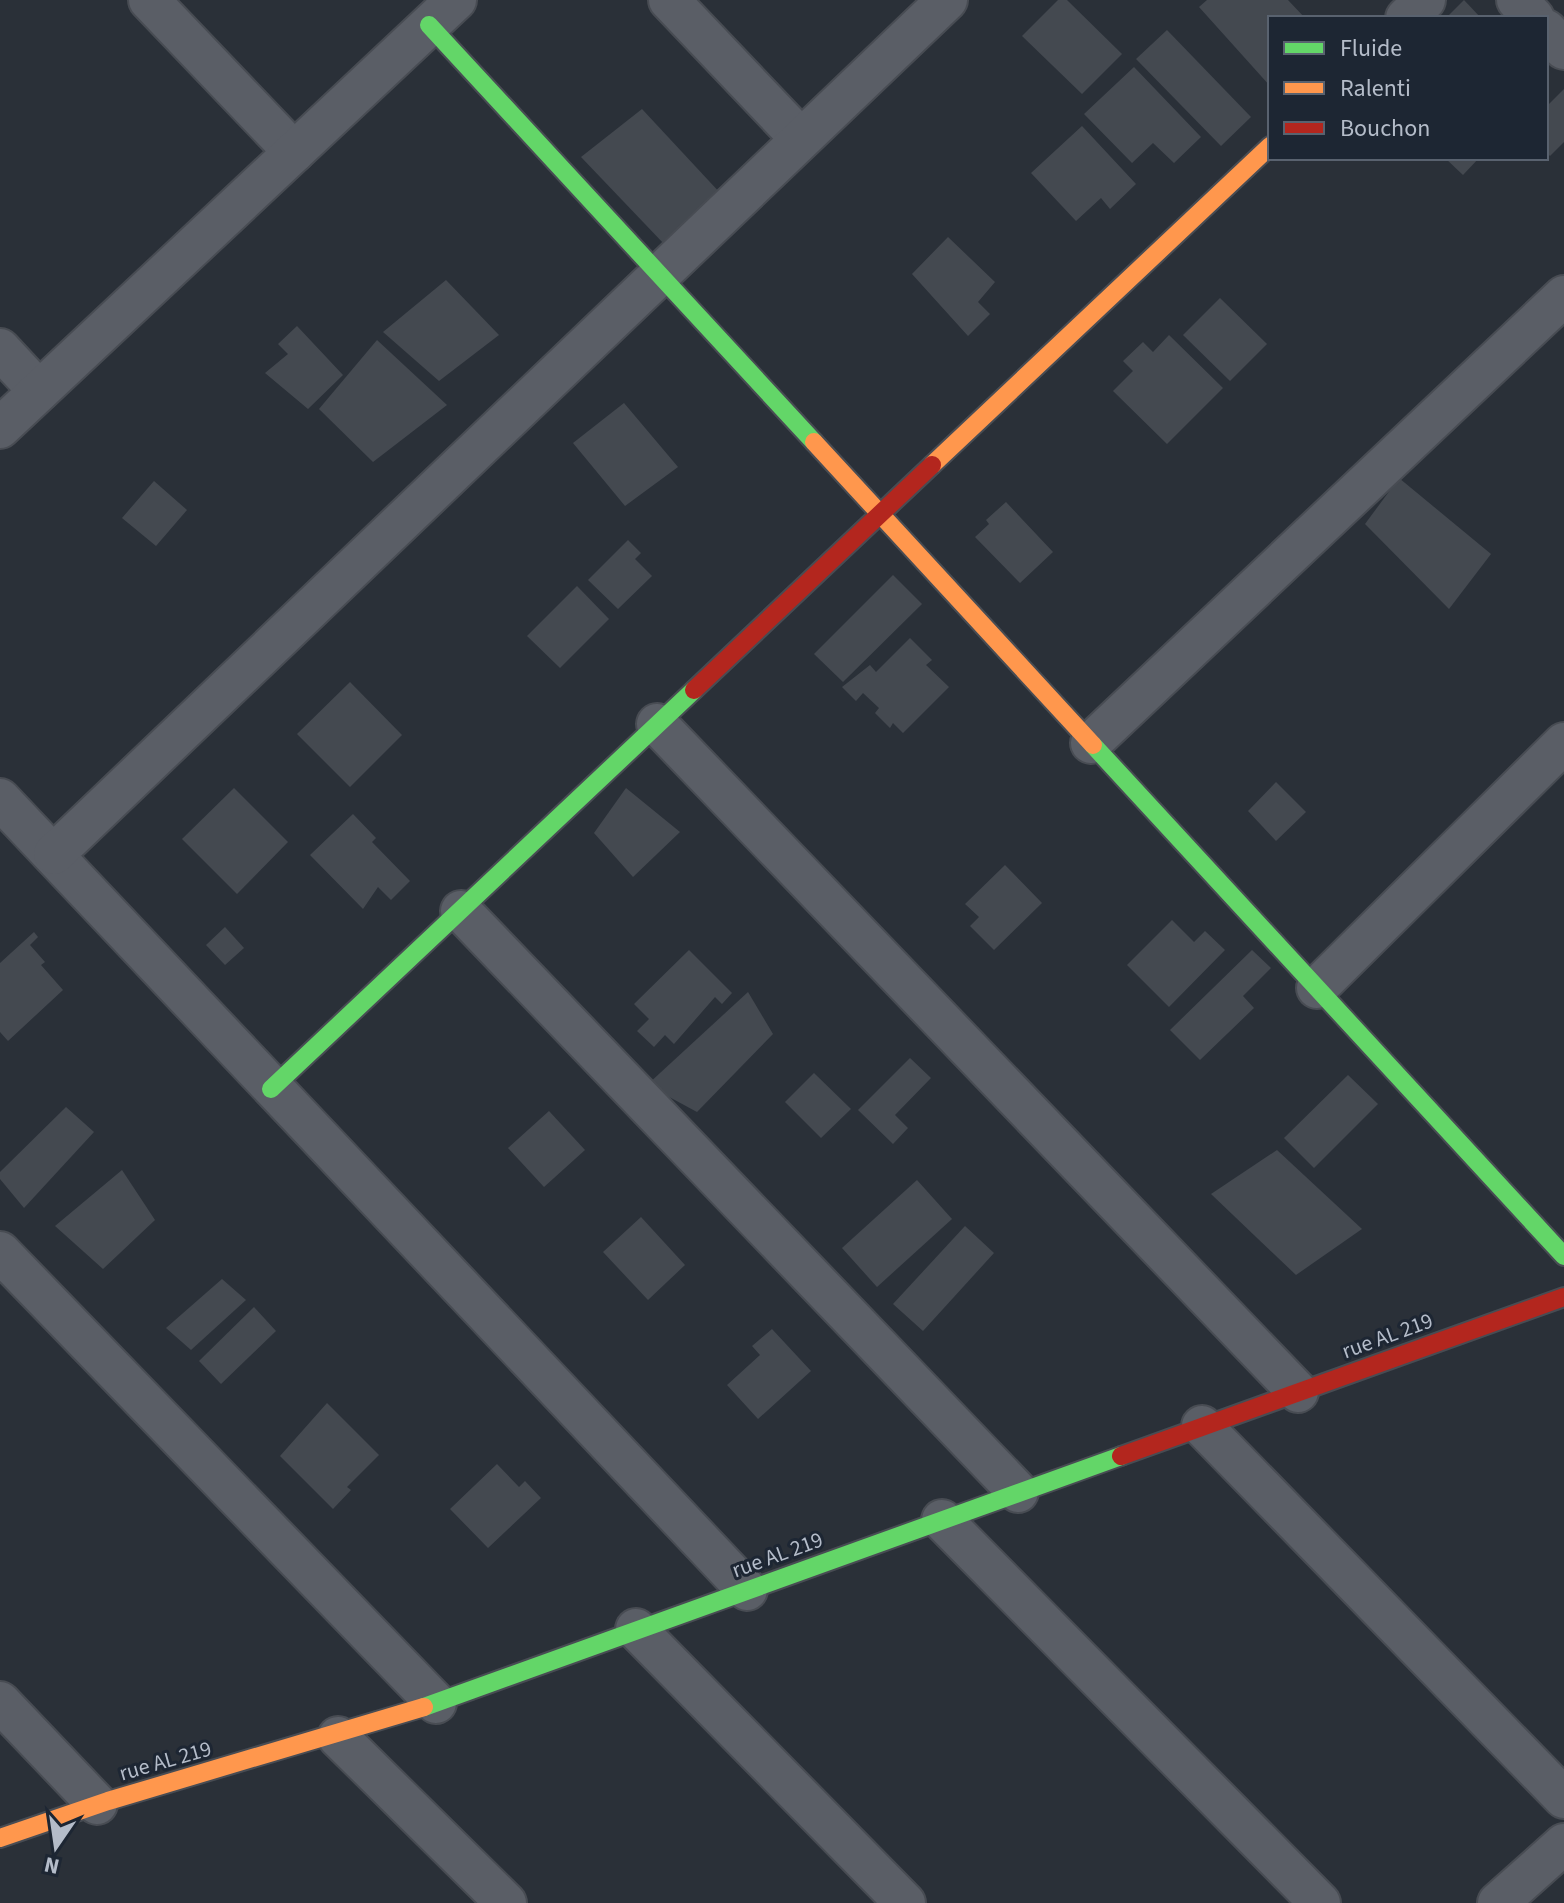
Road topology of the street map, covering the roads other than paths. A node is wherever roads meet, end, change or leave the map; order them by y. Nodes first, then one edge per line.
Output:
1 (149, 0) edge
2 (669, 0) edge
3 (947, 0) edge
4 (1425, 0) edge
5 (1517, 0) edge
6 (443, 13) edge
7 (1408, 16) edge
8 (1532, 16) edge
9 (1548, 32) edge
10 (1564, 49) edge
11 (801, 139) junction
12 (1268, 148) edge
13 (294, 152) junction
14 (659, 276) junction
15 (1564, 296) edge
16 (0, 349) edge
17 (39, 391) junction
18 (0, 428) edge
19 (880, 515) junction
20 (657, 724) junction
21 (1091, 743) junction
22 (1564, 743) edge
23 (0, 799) edge
24 (54, 854) junction
25 (461, 911) junction
26 (1317, 988) junction
27 (271, 1089) junction
28 (0, 1252) edge
29 (1564, 1256) edge
30 (1564, 1297) edge
31 (1298, 1392) junction
32 (1202, 1426) junction
33 (1018, 1492) junction
34 (942, 1520) junction
35 (747, 1590) junction
36 (636, 1629) junction
37 (0, 1702) edge
38 (436, 1703) junction
39 (338, 1737) junction
40 (1564, 1798) edge
41 (97, 1804) junction
42 (0, 1838) edge
43 (1564, 1844) edge
44 (506, 1903) edge
45 (905, 1903) edge
46 (1320, 1903) edge
47 (1498, 1903) edge

1 - 13 street
2 - 11 street
3 - 11 street
4 - 7 street
5 - 8 street
6 - 13 street
6 - 14 street
9 - 10 street
11 - 14 street
12 - 19 street
13 - 17 street
14 - 19 street
14 - 24 street
15 - 21 street
16 - 17 street
17 - 18 street
19 - 20 street
19 - 21 street
20 - 25 street
20 - 31 street
21 - 26 street
22 - 26 street
23 - 24 street
24 - 27 street
25 - 27 street
25 - 33 street
26 - 29 street
27 - 35 street
28 - 38 street
30 - 31 street, rue AL 219
31 - 32 street, rue AL 219
32 - 33 street, rue AL 219
32 - 40 street
33 - 34 street, rue AL 219
34 - 35 street, rue AL 219
34 - 46 street
35 - 36 street, rue AL 219
36 - 38 street, rue AL 219
36 - 45 street
37 - 41 street
38 - 39 street, rue AL 219
39 - 41 street, rue AL 219
39 - 44 street
41 - 42 street, rue AL 219
43 - 47 street

